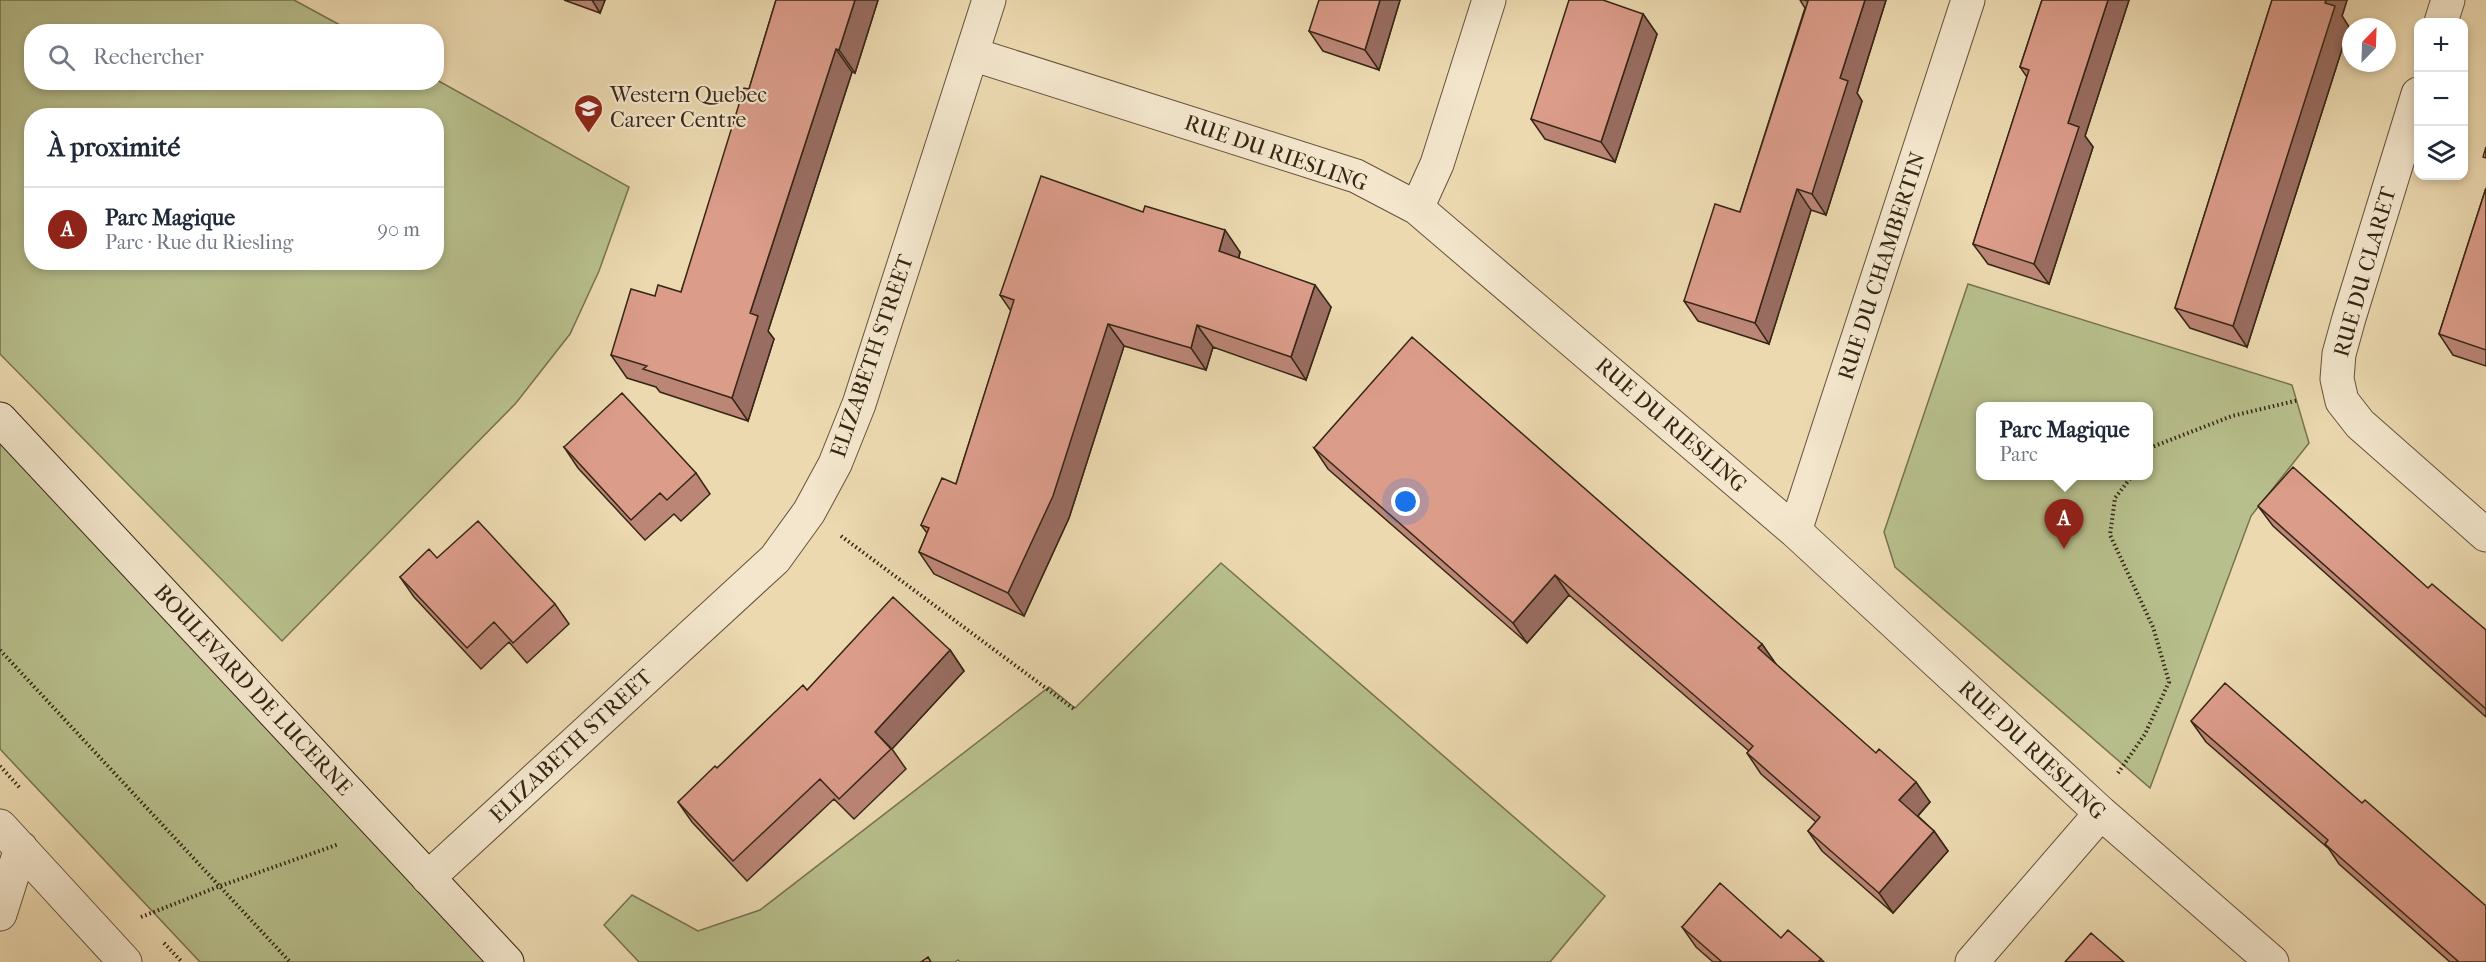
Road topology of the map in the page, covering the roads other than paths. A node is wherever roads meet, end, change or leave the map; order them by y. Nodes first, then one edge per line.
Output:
1 (989, 0) edge
2 (1489, 0) edge
3 (1968, 0) edge
4 (2448, 0) edge
5 (2441, 18) edge
6 (972, 54) junction
7 (2414, 107) edge
8 (1417, 208) junction
9 (0, 419) edge
10 (1795, 531) junction
11 (2486, 535) edge
12 (2101, 813) junction
13 (11, 837) edge
14 (428, 878) junction
15 (0, 914) edge
16 (116, 952) edge
17 (507, 962) edge
18 (1972, 962) edge
19 (2272, 962) edge

1 - 6 street, ELIZABETH STREET
2 - 8 street
3 - 10 street, RUE DU CHAMBERTIN
4 - 5 street
6 - 8 street, RUE DU RIESLING
6 - 14 street, ELIZABETH STREET
7 - 11 street, RUE DU CLARET
8 - 10 street, RUE DU RIESLING
9 - 14 street, BOULEVARD DE LUCERNE
10 - 12 street, RUE DU RIESLING
12 - 18 street
12 - 19 street, RUE DU RIESLING
13 - 15 street
13 - 16 street
14 - 17 street, BOULEVARD DE LUCERNE

